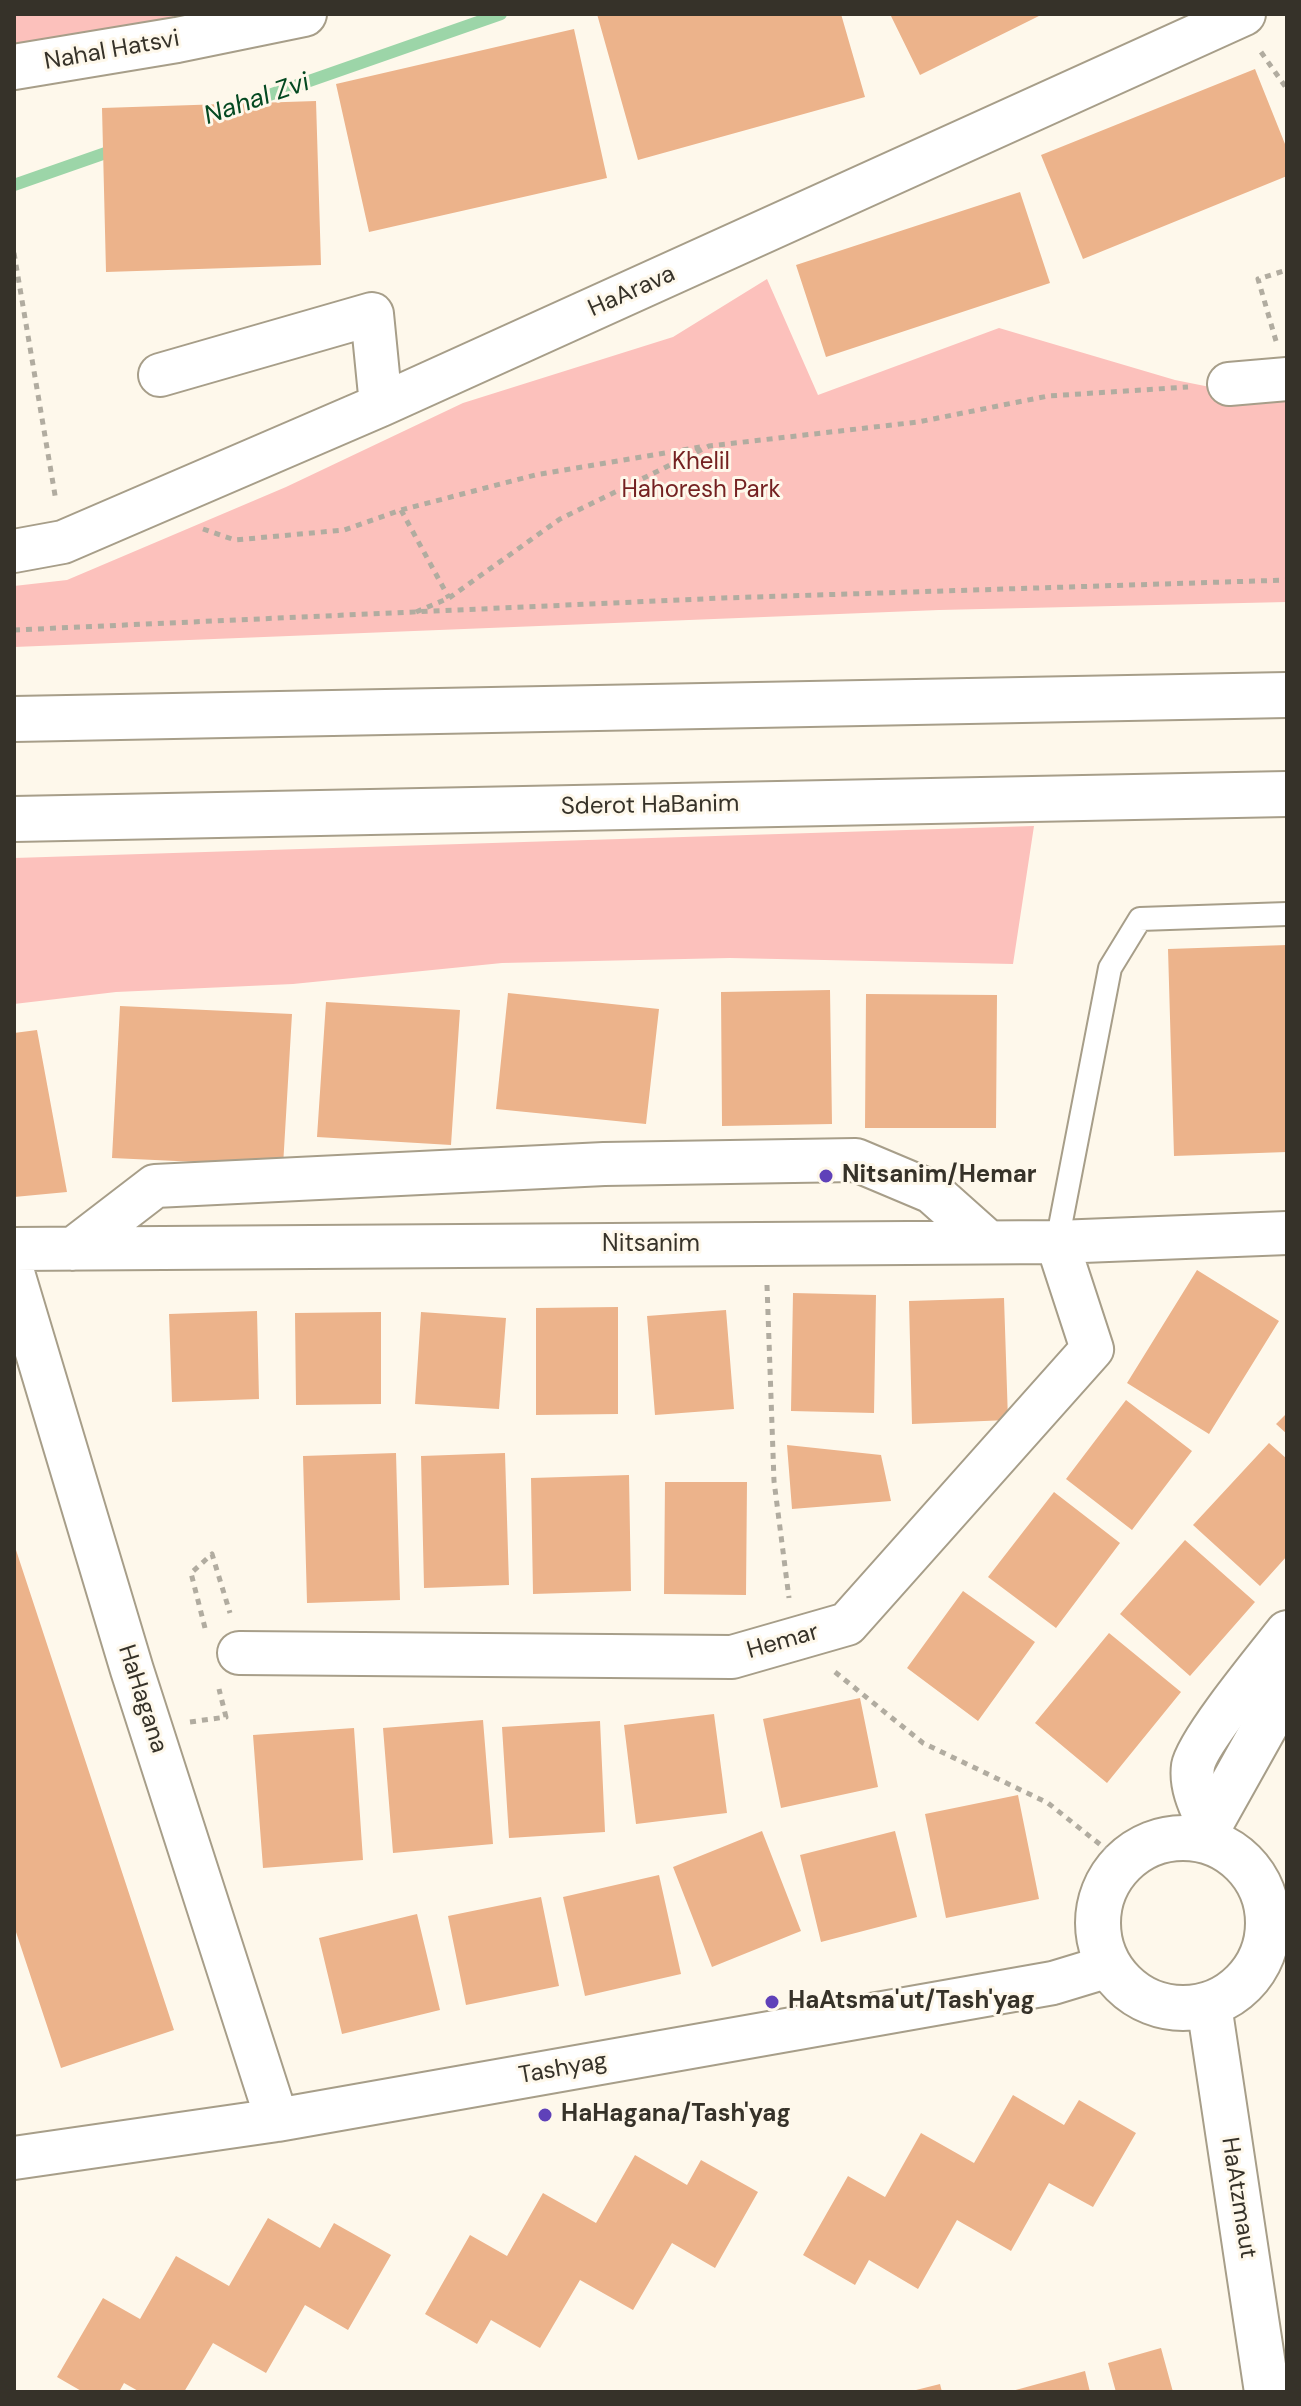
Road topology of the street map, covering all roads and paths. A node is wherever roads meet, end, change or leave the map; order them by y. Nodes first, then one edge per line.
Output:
1 (304, 14) edge
2 (1244, 14) edge
3 (14, 67) edge
4 (14, 253) edge
5 (1287, 270) edge
6 (1283, 364) edge
7 (160, 375) dead end
8 (1229, 384) joint
9 (381, 405) junction
10 (709, 446) junction
11 (401, 510) junction
12 (189, 524) dead end
13 (63, 542) junction
14 (14, 551) edge
15 (1287, 580) edge
16 (449, 598) junction
17 (409, 615) junction
18 (14, 630) edge
19 (1287, 695) edge
20 (14, 719) edge
21 (1287, 794) edge
22 (14, 819) edge
23 (1287, 914) edge
24 (1287, 1233) edge
25 (988, 1242) junction
26 (1057, 1242) junction
27 (765, 1244) junction
28 (14, 1249) edge
29 (73, 1249) junction
30 (14, 1276) edge
31 (1287, 1632) edge
32 (795, 1639) junction
33 (239, 1653) dead end
34 (1287, 1687) edge
35 (1205, 1833) junction
36 (1122, 1862) junction
37 (1277, 1917) edge
38 (1109, 1966) junction
39 (1209, 2005) junction
40 (277, 2120) junction
41 (14, 2158) edge
42 (1267, 2392) edge

1 - 3 main road, Nahal Hatsvi
2 - 9 street, HaArava
4 - 13 path
5 - 6 path
6 - 8 street
7 - 9 street
8 - 10 path
9 - 13 street, HaArava
10 - 11 path
10 - 16 path
11 - 12 path
11 - 16 path
13 - 14 street, HaArava
15 - 17 path
16 - 17 path
17 - 18 path
19 - 20 main road
21 - 22 main road, Sderot HaBanim
23 - 26 lane
24 - 26 street, Nitsanim
25 - 26 street, Nitsanim
25 - 27 street, Nitsanim
25 - 29 street
26 - 32 street, Hemar
27 - 29 street, Nitsanim
27 - 32 path
28 - 29 street, Nitsanim
30 - 40 street, HaHagana
31 - 35 street
32 - 33 street, Hemar
32 - 36 path
34 - 35 main road
35 - 36 main road
35 - 37 main road
36 - 38 main road
37 - 39 main road
38 - 39 main road
38 - 40 street, Tashyag
39 - 42 main road, HaAtzmaut
40 - 41 street, Tashyag

